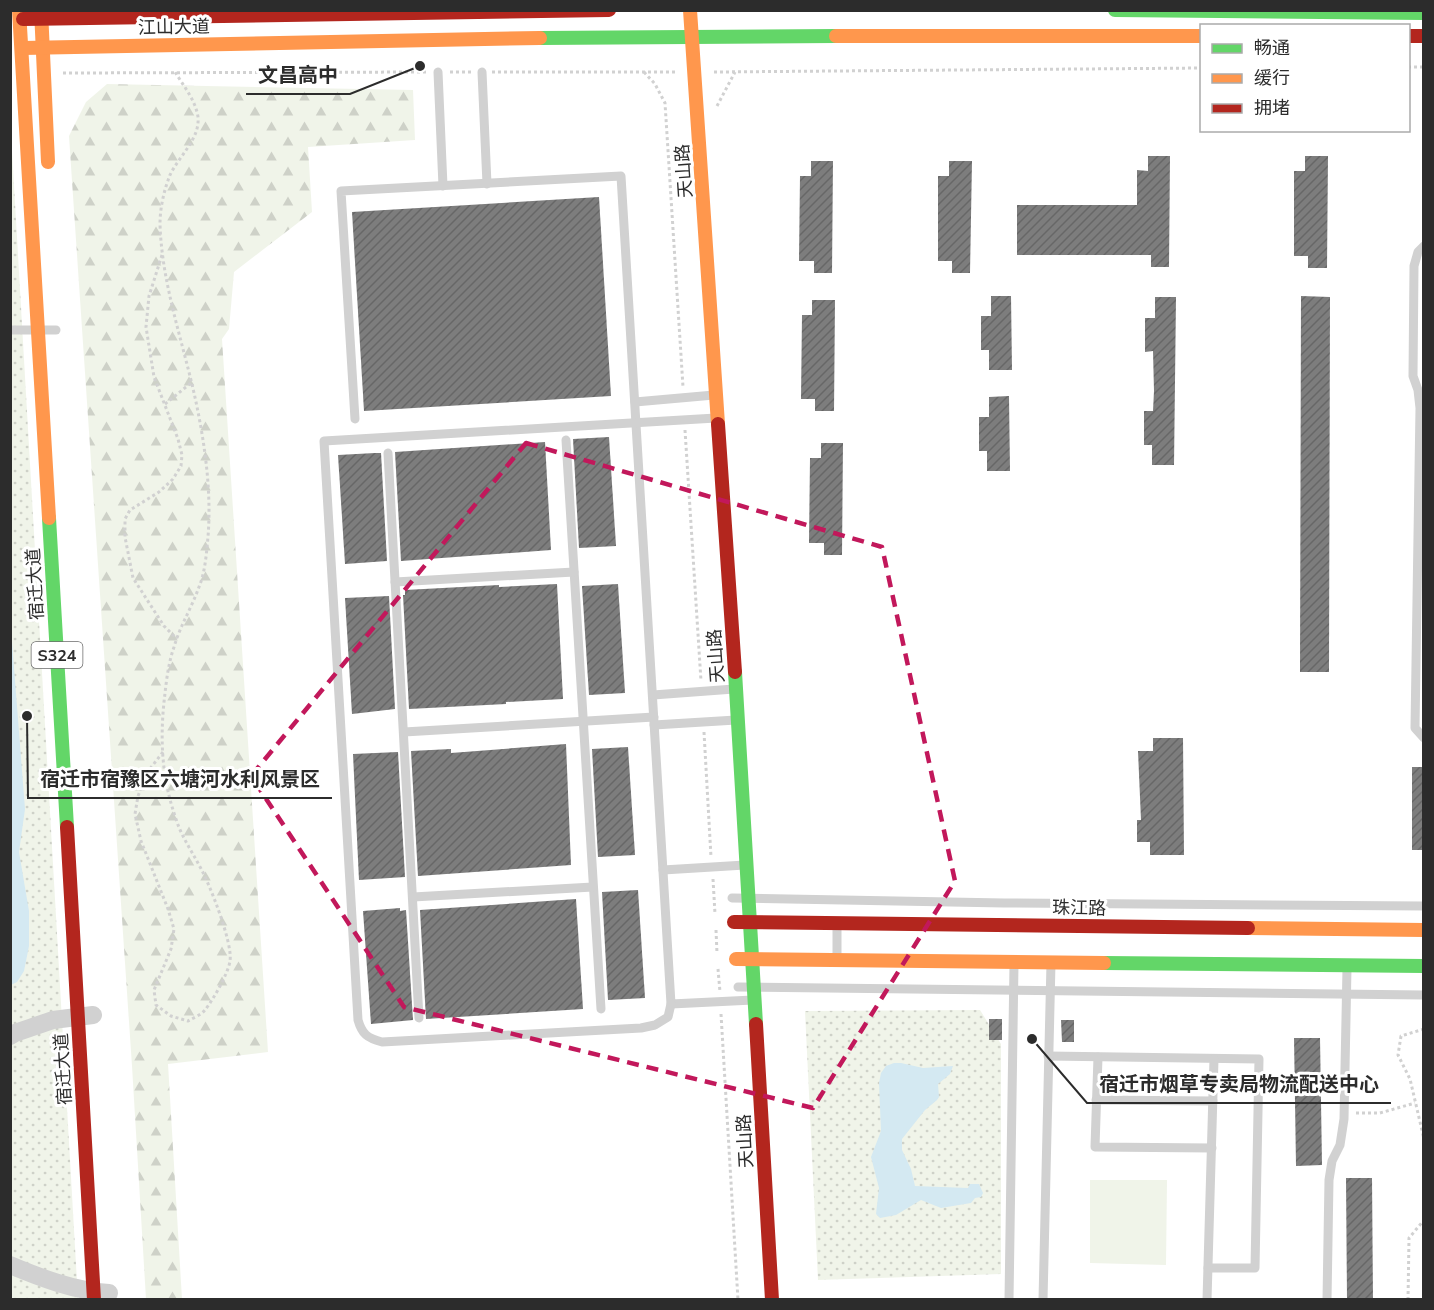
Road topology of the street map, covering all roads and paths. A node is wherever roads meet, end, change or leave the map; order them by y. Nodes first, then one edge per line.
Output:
1 (609, 10) edge
2 (690, 10) edge
3 (1115, 10) edge
4 (1216, 11) edge
5 (1424, 13) edge
6 (41, 14) edge
7 (16, 16) edge
8 (675, 19) dead end
9 (676, 36) junction
10 (691, 36) junction
11 (1200, 36) edge
12 (42, 47) junction
13 (16, 48) edge
14 (678, 54) dead end
15 (1200, 68) edge
16 (175, 72) junction
17 (438, 72) junction
18 (482, 72) junction
19 (694, 72) junction
20 (44, 73) junction
21 (682, 105) dead end
22 (49, 178) dead end
23 (487, 184) junction
24 (443, 186) junction
25 (1424, 246) edge
26 (163, 254) junction
27 (694, 279) dead end
28 (10, 330) edge
29 (56, 330) dead end
30 (38, 331) junction
31 (191, 383) junction
32 (701, 391) junction
33 (717, 395) junction
34 (635, 402) junction
35 (165, 404) junction
36 (718, 417) junction
37 (355, 419) dead end
38 (636, 423) junction
39 (703, 424) junction
40 (566, 440) dead end
41 (388, 453) dead end
42 (574, 572) junction
43 (395, 582) junction
44 (177, 639) junction
45 (736, 689) junction
46 (653, 695) junction
47 (720, 705) junction
48 (738, 720) junction
49 (583, 721) junction
50 (654, 721) junction
51 (404, 732) junction
52 (1424, 738) edge
53 (162, 752) junction
54 (747, 865) junction
55 (663, 870) junction
56 (731, 877) junction
57 (593, 888) junction
58 (413, 897) junction
59 (749, 898) junction
60 (1424, 906) edge
61 (734, 922) junction
62 (751, 922) junction
63 (837, 923) junction
64 (1424, 930) edge
65 (753, 959) junction
66 (837, 960) junction
67 (1014, 962) junction
68 (1051, 962) junction
69 (1347, 965) junction
70 (1424, 966) edge
71 (737, 974) junction
72 (1014, 990) junction
73 (1050, 991) junction
74 (755, 993) junction
75 (1347, 994) junction
76 (1424, 995) edge
77 (671, 1004) junction
78 (601, 1009) dead end
79 (89, 1016) junction
80 (419, 1018) dead end
81 (1424, 1029) edge
82 (10, 1036) edge
83 (1048, 1056) junction
84 (1098, 1057) junction
85 (1214, 1059) junction
86 (1096, 1100) junction
87 (1213, 1101) junction
88 (1416, 1103) junction
89 (1345, 1113) junction
90 (1424, 1139) edge
91 (1212, 1148) junction
92 (1424, 1220) edge
93 (10, 1265) edge
94 (1208, 1268) junction
95 (103, 1293) edge
96 (772, 1299) edge
97 (1010, 1299) edge
98 (1043, 1299) edge
99 (1207, 1299) edge
100 (1327, 1299) edge
101 (1408, 1299) edge

1 - 6 main road, 江山大道
2 - 10 main road, 天山路
3 - 4 main road
4 - 5 main road
6 - 7 main road, 江山大道
6 - 12 main road
7 - 13 main road, 宿迁大道 / S324
8 - 9 main road
9 - 10 main road, 江山大道
9 - 12 main road, 江山大道
9 - 14 main road
10 - 11 main road, 江山大道
10 - 19 main road, 天山路
12 - 13 main road, 江山大道
12 - 20 main road
13 - 30 main road, 宿迁大道 / S324
15 - 19 path
16 - 17 path
16 - 20 path
16 - 26 path
17 - 18 path
17 - 24 lane
18 - 19 path
18 - 23 lane
19 - 33 main road, 天山路
20 - 22 main road
21 - 27 main road, 天山路
23 - 24 lane
23 - 34 lane
24 - 37 lane
25 - 52 lane
26 - 31 path
26 - 35 path
28 - 30 lane
29 - 30 lane
30 - 79 main road, 宿迁大道 / S324
31 - 35 path
31 - 44 path
32 - 33 lane
32 - 34 lane
32 - 39 main road
33 - 36 main road, 天山路
34 - 38 lane
35 - 44 path
36 - 39 lane
36 - 45 main road, 天山路
38 - 39 lane
38 - 46 lane
38 - 77 lane
40 - 42 lane
41 - 43 lane
42 - 43 lane
42 - 49 lane
43 - 51 lane
44 - 53 path
45 - 47 lane
45 - 48 main road, 天山路
46 - 47 lane
46 - 50 lane
47 - 48 lane
47 - 50 lane
48 - 54 main road, 天山路
49 - 50 lane
49 - 51 lane
49 - 57 lane
50 - 55 lane
51 - 58 lane
53 - 53 path
54 - 56 lane
54 - 59 main road, 天山路
55 - 56 lane
55 - 77 lane
56 - 59 lane
56 - 61 main road
57 - 58 lane
57 - 78 lane
58 - 80 lane
59 - 60 lane
59 - 62 main road, 天山路
61 - 62 main road, 珠江路
61 - 71 main road
62 - 63 main road, 珠江路
62 - 65 main road, 天山路
63 - 64 main road, 珠江路
63 - 66 lane
65 - 66 main road
65 - 71 main road
65 - 74 main road, 天山路
66 - 67 main road
67 - 68 main road
67 - 72 lane
68 - 69 main road
68 - 73 lane
69 - 70 main road
69 - 75 lane
71 - 74 lane
71 - 77 lane
72 - 73 lane
72 - 74 lane
72 - 97 lane
73 - 75 lane
73 - 83 lane
74 - 96 main road, 天山路
75 - 76 lane
75 - 89 lane
79 - 82 street
79 - 95 main road, 宿迁大道 / S324
81 - 88 path
83 - 84 lane
83 - 98 lane
84 - 85 lane
84 - 86 lane
85 - 87 lane
85 - 94 lane
86 - 87 lane
86 - 91 lane
87 - 91 lane
88 - 89 path
88 - 90 path
89 - 100 lane
91 - 94 lane
92 - 101 path
93 - 95 street
94 - 99 lane

